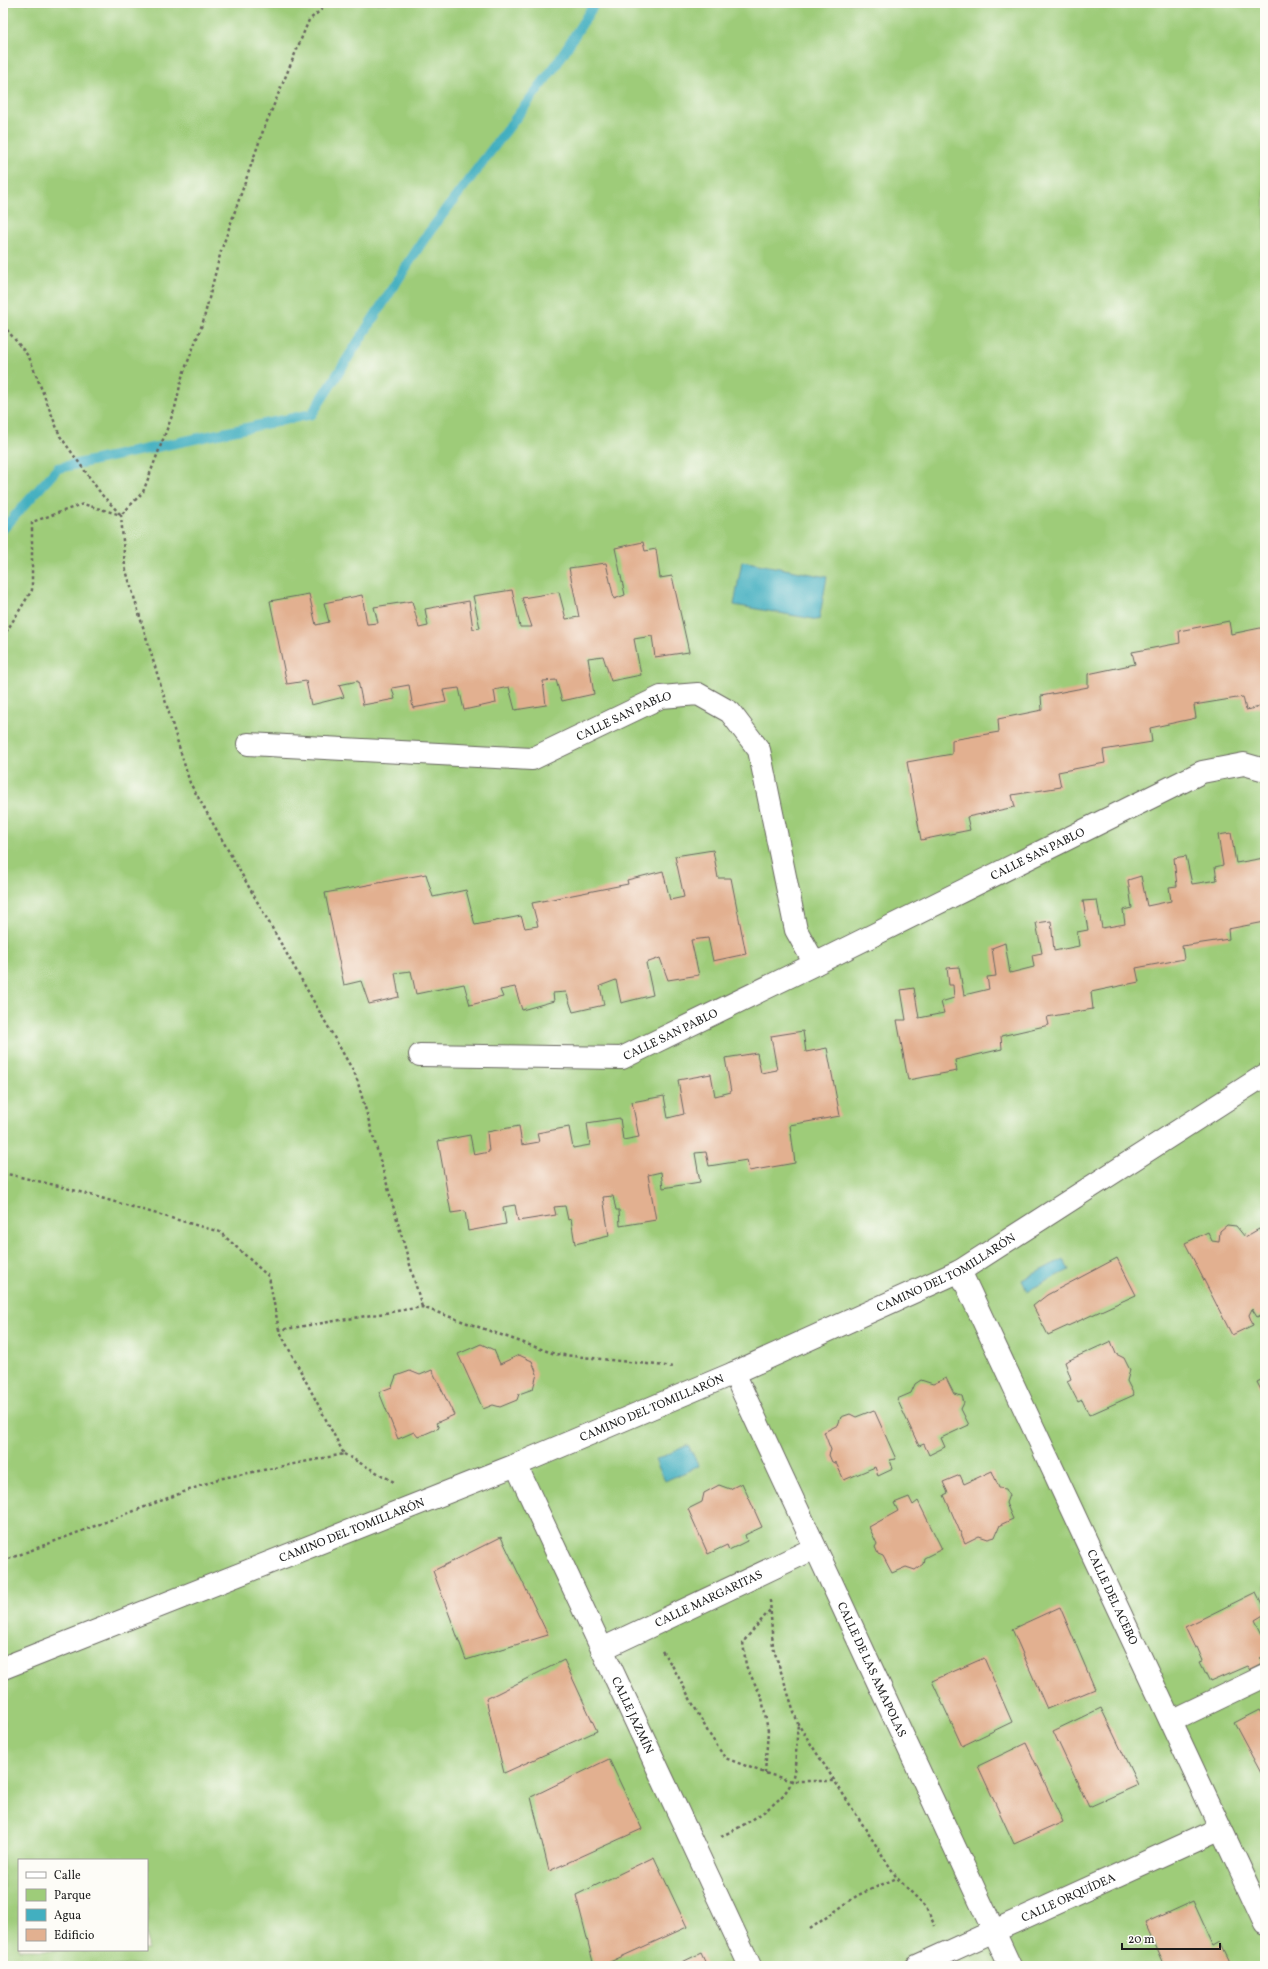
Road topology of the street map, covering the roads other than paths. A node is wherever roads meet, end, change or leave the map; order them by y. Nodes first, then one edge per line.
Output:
1 (248, 744) dead end
2 (1265, 770) edge
3 (815, 964) junction
4 (420, 1055) dead end
5 (1265, 1075) edge
6 (960, 1271) junction
7 (734, 1373) junction
8 (516, 1465) junction
9 (815, 1548) junction
10 (602, 1649) junction
11 (3, 1668) edge
12 (1265, 1676) edge
13 (1171, 1721) junction
14 (1220, 1829) junction
15 (1265, 1923) edge
16 (994, 1931) junction
17 (750, 1966) edge
18 (917, 1966) edge
19 (1010, 1966) edge

1 - 3 street, CALLE SAN PABLO
2 - 3 street, CALLE SAN PABLO
3 - 4 street, CALLE SAN PABLO
5 - 6 street, CAMINO DEL TOMILLARÓN
6 - 7 street, CAMINO DEL TOMILLARÓN
6 - 13 street, CALLE DEL ACEBO
7 - 8 street, CAMINO DEL TOMILLARÓN
7 - 9 street, CALLE DE LAS AMAPOLAS
8 - 10 street, CALLE JAZMÍN
8 - 11 street, CAMINO DEL TOMILLARÓN
9 - 10 street, CALLE MARGARITAS
9 - 16 street, CALLE DE LAS AMAPOLAS
10 - 17 street, CALLE JAZMÍN
12 - 13 street
13 - 14 street, CALLE DEL ACEBO
14 - 15 street, CALLE DEL ACEBO
14 - 16 street, CALLE ORQUÍDEA
16 - 18 street, CALLE ORQUÍDEA
16 - 19 street, CALLE DE LAS AMAPOLAS

